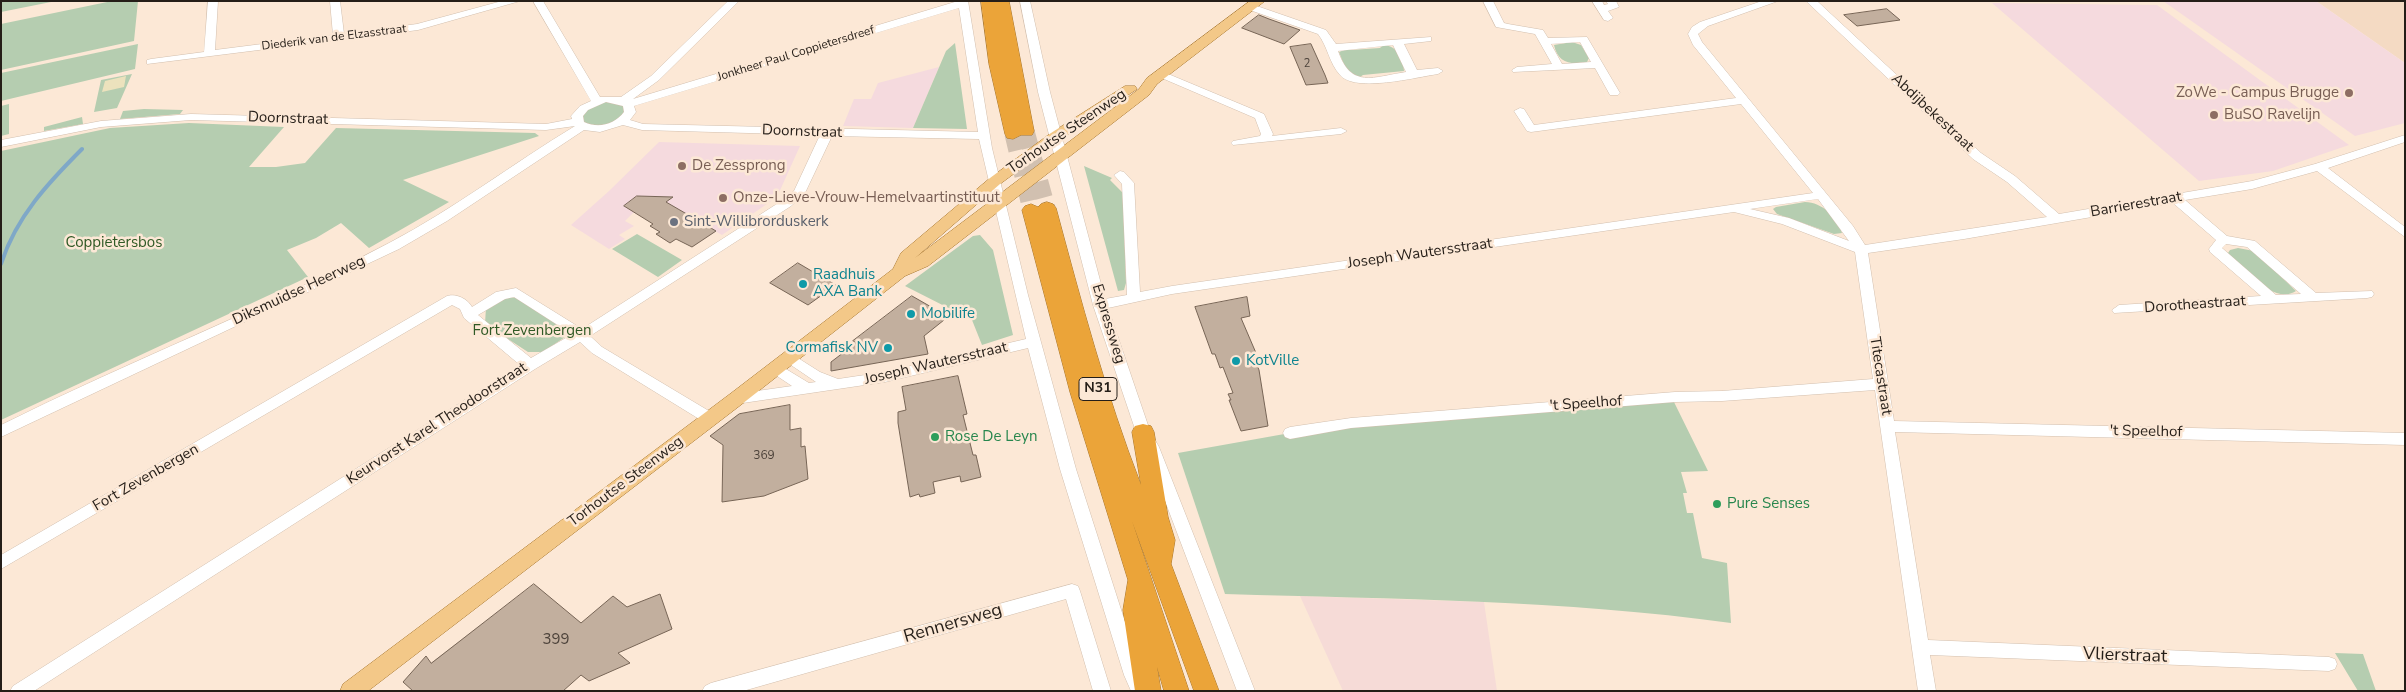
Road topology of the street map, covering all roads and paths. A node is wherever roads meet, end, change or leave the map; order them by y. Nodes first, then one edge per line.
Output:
1 (213, 1) edge
2 (335, 1) edge
3 (515, 1) edge
4 (538, 1) edge
5 (734, 1) edge
6 (988, 1) edge
7 (1002, 1) edge
8 (1025, 1) edge
9 (1488, 1) edge
10 (1611, 1) edge
11 (1773, 1) edge
12 (1811, 1) edge
13 (963, 2) edge
14 (1255, 4) edge
15 (1599, 4) edge
16 (1608, 18) dead end
17 (339, 36) junction
18 (1427, 39) dead end
19 (1545, 41) junction
20 (1397, 42) junction
21 (1332, 48) junction
22 (209, 54) junction
23 (151, 62) dead end
24 (1598, 64) junction
25 (1559, 67) junction
26 (1517, 70) dead end
27 (1438, 71) dead end
28 (1413, 74) junction
29 (1157, 78) junction
30 (1614, 93) dead end
31 (1745, 100) junction
32 (597, 101) junction
33 (625, 102) junction
34 (1520, 112) dead end
35 (621, 122) junction
36 (580, 124) junction
37 (1341, 131) dead end
38 (827, 133) junction
39 (984, 136) junction
40 (1056, 136) junction
41 (2405, 138) edge
42 (1264, 139) junction
43 (1237, 142) dead end
44 (1, 144) edge
45 (1060, 156) junction
46 (2319, 167) junction
47 (1120, 175) dead end
48 (995, 181) junction
49 (1822, 194) junction
50 (2175, 198) junction
51 (1000, 201) junction
52 (1039, 209) tunnel mouth
53 (1707, 212) junction
54 (2057, 220) junction
55 (2405, 234) edge
56 (2223, 239) junction
57 (1861, 250) junction
58 (899, 272) junction
59 (2367, 294) dead end
60 (2313, 297) junction
61 (1134, 298) junction
62 (2272, 300) junction
63 (1100, 305) junction
64 (2119, 310) dead end
65 (469, 315) junction
66 (581, 337) junction
67 (1034, 342) junction
68 (783, 363) junction
69 (530, 365) junction
70 (838, 384) junction
71 (1881, 384) junction
72 (808, 389) junction
73 (736, 399) junction
74 (710, 418) junction
75 (1888, 426) junction
76 (1, 432) edge
77 (1143, 432) junction
78 (1290, 433) dead end
79 (2405, 438) edge
80 (1, 563) edge
81 (1149, 573) junction
82 (1920, 647) junction
83 (2329, 664) dead end
84 (740, 688) edge
85 (19, 691) edge
86 (351, 691) edge
87 (710, 691) edge
88 (1102, 691) edge
89 (1140, 691) edge
90 (1148, 691) edge
91 (1177, 691) edge
92 (1207, 691) edge
93 (1246, 691) edge
94 (1927, 691) edge

1 - 22 street
2 - 17 street
3 - 17 street, Diederik van de Elzasstraat
4 - 32 street
5 - 33 street
6 - 7 highway
8 - 40 street, Expressweg
9 - 19 street
10 - 15 street
11 - 31 street, Titecastraat
12 - 54 street, Abdijbekestraat
13 - 33 street, Jonkheer Paul Coppietersdreef
13 - 39 street
14 - 21 street
14 - 29 main road, Torhoutse Steenweg
15 - 16 street
17 - 22 street, Diederik van de Elzasstraat
18 - 20 street
19 - 24 street
19 - 25 street
20 - 21 street
20 - 28 street
21 - 28 street
22 - 23 street, Diederik van de Elzasstraat
24 - 25 street
24 - 30 street
25 - 26 street
27 - 28 street
29 - 40 main road, Torhoutse Steenweg
29 - 42 street
29 - 45 main road, Torhoutse Steenweg
31 - 34 street
31 - 49 street, Titecastraat
32 - 33 street
32 - 36 street, Diksmuidse Heerweg
33 - 35 street
35 - 36 street
35 - 38 street, Doornstraat
36 - 44 street, Doornstraat
36 - 76 street, Diksmuidse Heerweg
37 - 42 street
38 - 39 street, Doornstraat
38 - 66 street, Keurvorst Karel Theodoorstraat
39 - 48 street
40 - 45 street, Expressweg
40 - 48 main road, Torhoutse Steenweg
41 - 46 street, Barrierestraat
42 - 43 street
45 - 51 main road, Torhoutse Steenweg
45 - 63 street, Expressweg
46 - 50 street, Barrierestraat
46 - 55 street
47 - 61 street
48 - 51 street
48 - 58 main road, Torhoutse Steenweg
49 - 53 street, Joseph Wautersstraat
49 - 57 street, Titecastraat
50 - 54 street, Barrierestraat
50 - 56 street
51 - 58 main road, Torhoutse Steenweg
51 - 67 street
52 - 81 highway, Expressweg / N31
53 - 57 street, Joseph Wautersstraat
53 - 61 street, Joseph Wautersstraat
54 - 57 street, Barrierestraat
56 - 60 street
56 - 62 street, Dorotheastraat
57 - 71 street, Titecastraat
58 - 68 main road, Torhoutse Steenweg
59 - 60 street, Dorotheastraat
60 - 62 street, Dorotheastraat
61 - 63 street, Joseph Wautersstraat
62 - 64 street, Dorotheastraat
63 - 77 street, Expressweg
65 - 66 street
65 - 69 street, Fort Zevenbergen
65 - 80 street, Fort Zevenbergen
66 - 69 street, Keurvorst Karel Theodoorstraat
66 - 74 street
67 - 70 street, Joseph Wautersstraat
67 - 89 street
68 - 70 street, Joseph Wautersstraat
68 - 72 street
68 - 73 main road, Torhoutse Steenweg
69 - 85 street, Keurvorst Karel Theodoorstraat
70 - 72 street, Joseph Wautersstraat
71 - 75 street, Titecastraat
71 - 78 street, 't Speelhof
72 - 73 street, Joseph Wautersstraat
73 - 74 main road, Torhoutse Steenweg
74 - 86 main road, Torhoutse Steenweg
75 - 79 street, 't Speelhof
75 - 82 street, Titecastraat
77 - 81 highway
77 - 93 street, Expressweg
81 - 90 highway
81 - 91 highway, Expressweg / N31
81 - 92 highway, Expressweg / N31
82 - 83 street, Vlierstraat
82 - 94 street, Titecastraat
84 - 87 street
84 - 88 street, Rennersweg

